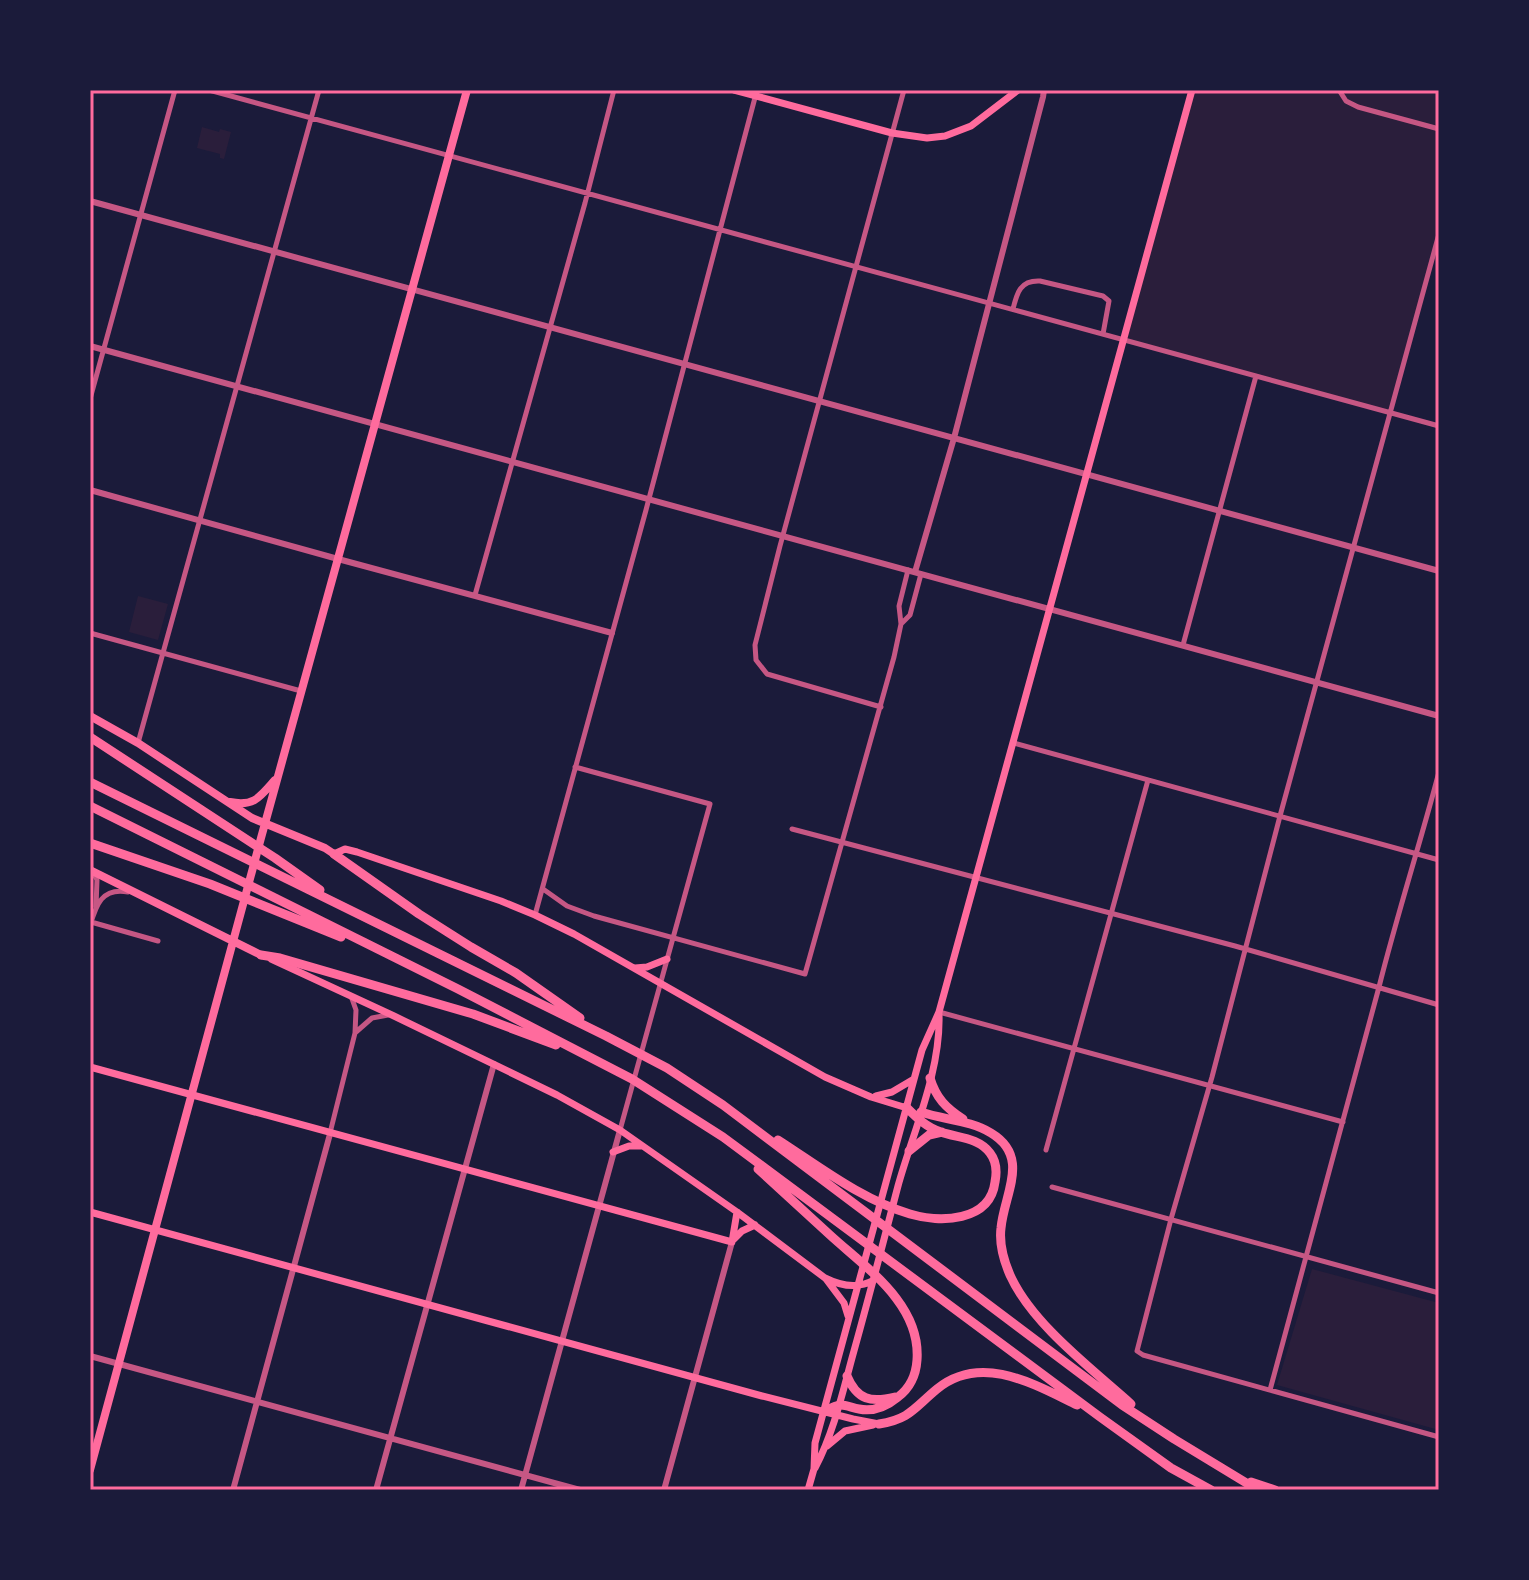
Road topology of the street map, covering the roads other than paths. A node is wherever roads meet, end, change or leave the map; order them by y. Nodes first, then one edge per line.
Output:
1 (175, 90) edge
2 (209, 90) edge
3 (319, 90) edge
4 (467, 90) edge
5 (614, 90) edge
6 (734, 90) edge
7 (904, 90) edge
8 (1018, 90) edge
9 (1044, 90) edge
10 (1192, 90) edge
11 (1339, 90) edge
12 (756, 93) edge
13 (311, 118) junction
14 (1439, 129) edge
15 (892, 133) junction
16 (449, 155) junction
17 (587, 193) junction
18 (90, 201) edge
19 (141, 215) junction
20 (720, 230) junction
21 (1439, 234) edge
22 (275, 253) junction
23 (856, 266) junction
24 (413, 289) junction
25 (989, 304) junction
26 (1013, 309) junction
27 (550, 327) junction
28 (1103, 334) junction
29 (1124, 340) junction
30 (90, 346) edge
31 (103, 350) junction
32 (685, 364) junction
33 (1256, 376) junction
34 (237, 386) junction
35 (90, 399) edge
36 (819, 401) junction
37 (1391, 412) junction
38 (376, 424) junction
39 (1439, 426) edge
40 (954, 438) junction
41 (513, 462) junction
42 (1087, 475) junction
43 (90, 490) edge
44 (649, 499) junction
45 (1220, 510) junction
46 (201, 521) junction
47 (783, 535) junction
48 (1354, 547) junction
49 (338, 559) junction
50 (1439, 571) edge
51 (915, 572) junction
52 (475, 595) junction
53 (1050, 609) junction
54 (901, 624) junction
55 (90, 633) edge
56 (612, 633) junction
57 (1183, 645) junction
58 (163, 653) junction
59 (1317, 681) junction
60 (302, 691) junction
61 (881, 707) junction
62 (90, 716) edge
63 (1439, 716) edge
64 (90, 737) edge
65 (138, 743) junction
66 (1014, 743) junction
67 (575, 767) junction
68 (1439, 772) edge
69 (278, 777) junction
70 (1148, 780) junction
71 (90, 782) edge
72 (224, 800) junction
73 (90, 806) edge
74 (1280, 816) junction
75 (265, 824) junction
76 (792, 829) dead end
77 (843, 841) junction
78 (90, 843) edge
79 (334, 854) junction
80 (1417, 854) junction
81 (1439, 860) edge
82 (90, 870) edge
83 (977, 876) junction
84 (543, 889) junction
85 (144, 896) junction
86 (343, 906) junction
87 (96, 908) junction
88 (1110, 914) junction
89 (535, 915) junction
90 (90, 924) edge
91 (673, 938) junction
92 (158, 941) dead end
93 (233, 941) junction
94 (1245, 950) junction
95 (261, 955) junction
96 (667, 959) junction
97 (407, 963) junction
98 (634, 968) junction
99 (661, 984) junction
100 (1379, 987) junction
101 (351, 996) junction
102 (1439, 1005) edge
103 (939, 1012) junction
104 (394, 1016) junction
105 (355, 1033) junction
106 (606, 1036) junction
107 (1074, 1049) junction
108 (596, 1060) junction
109 (494, 1064) junction
110 (90, 1067) edge
111 (930, 1078) junction
112 (914, 1079) junction
113 (1209, 1085) junction
114 (191, 1095) junction
115 (871, 1097) junction
116 (723, 1105) junction
117 (906, 1107) junction
118 (920, 1116) junction
119 (1343, 1122) junction
120 (976, 1127) junction
121 (620, 1130) junction
122 (942, 1132) junction
123 (330, 1134) junction
124 (723, 1137) junction
125 (644, 1146) junction
126 (1046, 1150) dead end
127 (909, 1151) junction
128 (613, 1152) junction
129 (463, 1169) junction
130 (1052, 1187) dead end
131 (599, 1206) junction
132 (90, 1212) edge
133 (737, 1212) junction
134 (1171, 1219) junction
135 (755, 1225) junction
136 (155, 1230) junction
137 (732, 1242) junction
138 (1306, 1257) junction
139 (293, 1267) junction
140 (825, 1278) junction
141 (862, 1285) junction
142 (1439, 1292) edge
143 (426, 1304) junction
144 (848, 1316) junction
145 (562, 1341) junction
146 (90, 1356) edge
147 (119, 1363) junction
148 (847, 1376) junction
149 (696, 1377) junction
150 (1270, 1390) junction
151 (902, 1394) junction
152 (257, 1401) junction
153 (837, 1410) junction
154 (824, 1412) junction
155 (1100, 1417) junction
156 (879, 1424) junction
157 (1154, 1426) junction
158 (1439, 1437) edge
159 (390, 1438) junction
160 (826, 1447) junction
161 (1171, 1468) junction
162 (814, 1469) junction
163 (90, 1470) edge
164 (1231, 1474) junction
165 (525, 1475) junction
166 (233, 1490) edge
167 (376, 1490) edge
168 (521, 1490) edge
169 (580, 1490) edge
170 (664, 1490) edge
171 (808, 1490) edge
172 (1200, 1490) edge
173 (1211, 1490) edge
174 (1258, 1490) edge
175 (1275, 1490) edge

1 - 19 street
2 - 13 street
3 - 13 street
4 - 16 main road
5 - 17 street
6 - 12 main road
7 - 15 street
8 - 15 main road
9 - 25 street
10 - 29 main road
11 - 14 street
12 - 15 main road
12 - 20 street
13 - 16 street
13 - 22 street
15 - 23 street
16 - 17 street
16 - 24 main road
17 - 20 street
17 - 27 street
18 - 19 street
19 - 22 street
19 - 31 street
20 - 23 street
20 - 32 street
21 - 37 street
22 - 24 street
22 - 34 street
23 - 25 street
23 - 36 street
24 - 27 street
24 - 38 main road
25 - 26 street
25 - 40 street
26 - 28 street
26 - 28 street
27 - 32 street
27 - 41 street
28 - 29 street
29 - 33 street
29 - 42 main road
30 - 31 street
31 - 34 street
31 - 35 street
32 - 36 street
32 - 44 street
33 - 37 street
33 - 45 street
34 - 38 street
34 - 46 street
36 - 40 street
36 - 47 street
37 - 39 street
37 - 48 street
38 - 41 street
38 - 49 main road
40 - 42 street
40 - 51 street
41 - 44 street
41 - 52 street
42 - 45 street
42 - 53 main road
43 - 46 street
44 - 47 street
44 - 56 street
45 - 48 street
45 - 57 street
46 - 49 street
46 - 58 street
47 - 51 street
47 - 61 street
48 - 50 street
48 - 59 street
49 - 52 street
49 - 60 main road
51 - 53 street
51 - 54 street
51 - 54 street
52 - 56 street
53 - 57 street
53 - 66 main road
54 - 61 street
55 - 58 street
56 - 67 street
57 - 59 street
58 - 60 street
58 - 65 street
59 - 63 street
59 - 74 street
60 - 69 main road
61 - 77 street
62 - 65 main road
64 - 86 highway
65 - 72 main road
66 - 70 street
66 - 83 main road
67 - 84 street
67 - 91 street
68 - 80 street
69 - 72 main road
69 - 75 main road
70 - 74 street
70 - 88 street
71 - 86 highway
72 - 75 main road
73 - 97 highway
74 - 80 street
74 - 94 street
75 - 79 main road
75 - 93 main road
76 - 77 street
77 - 83 street
77 - 91 street
78 - 97 highway
79 - 89 main road
79 - 106 highway
80 - 81 street
80 - 100 street
82 - 85 main road
82 - 87 street
83 - 88 street
83 - 103 main road
84 - 89 street
84 - 91 street
85 - 87 street
85 - 93 main road
86 - 106 highway
87 - 90 street
88 - 94 street
88 - 107 street
89 - 98 main road
90 - 92 street
91 - 96 street
93 - 95 main road
93 - 114 main road
94 - 100 street
94 - 113 street
95 - 101 main road
95 - 108 highway
96 - 98 main road
96 - 99 street
97 - 108 highway
98 - 99 main road
99 - 115 main road
99 - 121 street
100 - 102 street
100 - 119 street
101 - 104 main road
101 - 105 street
103 - 107 street
103 - 111 main road
103 - 112 main road
104 - 105 street
104 - 109 main road
105 - 123 street
106 - 116 highway
107 - 113 street
107 - 126 street
108 - 124 highway
109 - 121 main road
109 - 129 street
110 - 114 main road
111 - 118 main road
111 - 120 highway
112 - 115 main road
112 - 117 main road
113 - 119 street
113 - 134 street
114 - 123 main road
114 - 136 main road
115 - 117 main road
116 - 122 highway
116 - 157 highway
117 - 118 highway
117 - 141 main road
118 - 120 highway
118 - 122 highway
118 - 127 main road
119 - 138 street
120 - 157 highway
121 - 125 main road
121 - 128 street
122 - 127 highway
123 - 129 main road
123 - 139 street
124 - 151 highway
124 - 155 highway
125 - 128 main road
125 - 133 main road
127 - 141 main road
128 - 131 street
129 - 131 main road
129 - 143 street
130 - 134 street
131 - 137 main road
131 - 145 street
132 - 136 main road
133 - 135 main road
133 - 137 main road
134 - 138 street
134 - 150 street
135 - 137 main road
135 - 140 main road
136 - 139 main road
136 - 147 main road
137 - 149 street
138 - 142 street
138 - 150 street
139 - 143 main road
139 - 152 street
140 - 141 main road
140 - 144 main road
141 - 144 main road
141 - 148 main road
143 - 145 main road
143 - 159 street
144 - 154 main road
145 - 149 main road
145 - 165 street
146 - 147 street
147 - 152 street
147 - 163 main road
148 - 151 highway
148 - 153 main road
149 - 154 main road
149 - 170 street
150 - 158 street
151 - 153 highway
152 - 159 street
152 - 166 street
153 - 154 highway
153 - 156 main road
153 - 160 main road
154 - 162 main road
155 - 156 highway
155 - 161 highway
156 - 160 main road
157 - 164 highway
159 - 165 street
159 - 167 street
160 - 162 main road
161 - 172 highway
161 - 173 highway
162 - 171 main road
164 - 174 highway
164 - 175 highway
165 - 168 street
165 - 169 street

